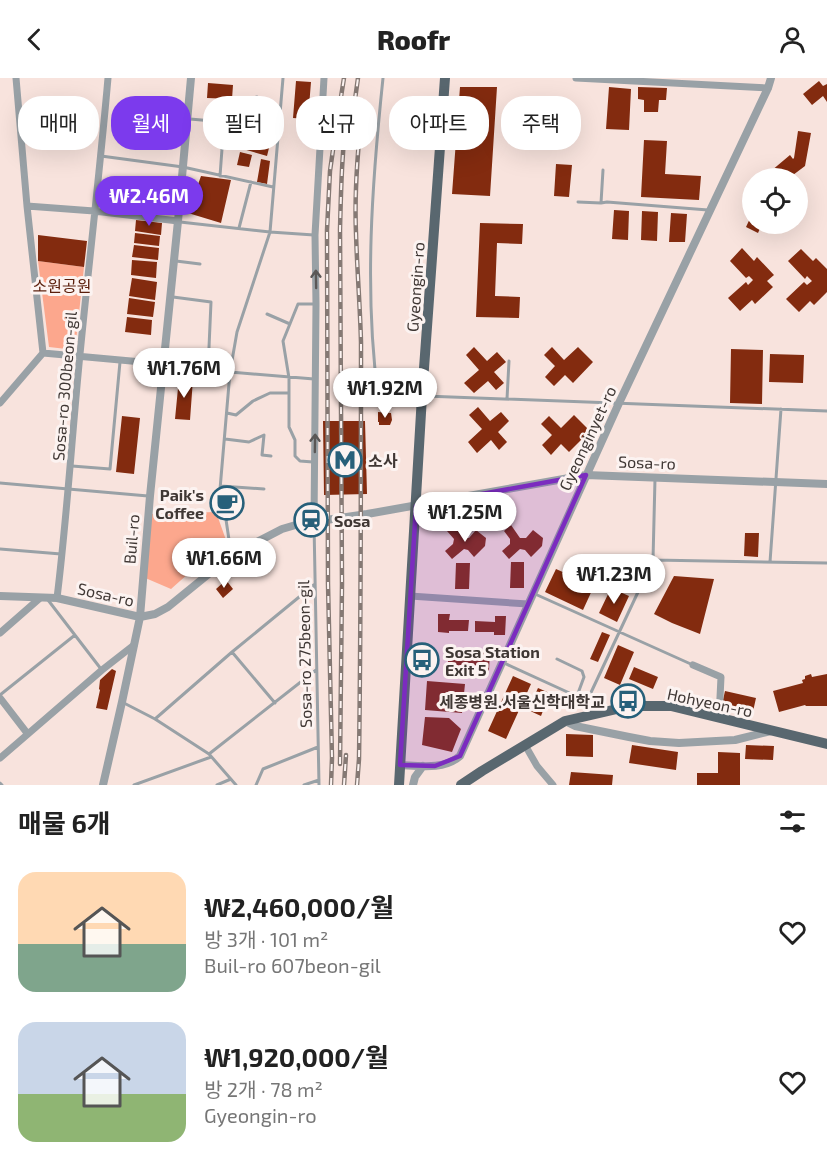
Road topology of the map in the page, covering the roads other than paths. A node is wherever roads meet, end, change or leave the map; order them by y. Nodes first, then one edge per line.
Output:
1 (16, 78) edge
2 (108, 78) edge
3 (191, 78) edge
4 (283, 78) edge
5 (324, 78) edge
6 (383, 78) edge
7 (445, 78) edge
8 (576, 78) edge
9 (771, 78) edge
10 (622, 79) edge
11 (639, 80) edge
12 (768, 88) junction
13 (189, 96) edge
14 (184, 150) edge
15 (222, 150) edge
16 (101, 156) junction
17 (183, 167) junction
18 (603, 170) dead end
19 (220, 176) junction
20 (251, 182) junction
21 (273, 187) junction
22 (578, 202) dead end
23 (601, 203) junction
24 (27, 206) junction
25 (711, 210) junction
26 (94, 212) junction
27 (178, 221) junction
28 (239, 228) junction
29 (270, 232) junction
30 (315, 236) junction
31 (174, 261) junction
32 (200, 264) dead end
33 (170, 296) junction
34 (316, 304) junction
35 (267, 314) dead end
36 (290, 324) junction
37 (43, 353) junction
38 (80, 356) junction
39 (120, 360) junction
40 (509, 361) dead end
41 (164, 364) junction
42 (208, 370) junction
43 (230, 372) junction
44 (289, 378) junction
45 (316, 379) junction
46 (289, 393) junction
47 (422, 396) junction
48 (507, 399) junction
49 (0, 403) edge
50 (619, 403) junction
51 (781, 409) junction
52 (827, 411) edge
53 (227, 413) junction
54 (225, 439) junction
55 (271, 456) dead end
56 (315, 462) junction
57 (70, 465) junction
58 (586, 475) junction
59 (655, 478) junction
60 (776, 482) junction
61 (0, 483) edge
62 (827, 484) edge
63 (221, 486) junction
64 (68, 488) junction
65 (264, 489) dead end
66 (150, 496) junction
67 (314, 522) junction
68 (0, 549) edge
69 (62, 554) junction
70 (232, 555) junction
71 (652, 560) junction
72 (770, 562) junction
73 (827, 563) edge
74 (315, 584) junction
75 (533, 594) junction
76 (0, 596) edge
77 (410, 596) junction
78 (43, 598) junction
79 (57, 598) junction
80 (528, 604) junction
81 (140, 617) junction
82 (0, 633) edge
83 (618, 633) junction
84 (75, 635) junction
85 (135, 645) junction
86 (232, 652) junction
87 (557, 659) dead end
88 (502, 662) junction
89 (693, 665) joint
90 (102, 670) junction
91 (316, 670) junction
92 (0, 696) edge
93 (577, 696) junction
94 (587, 701) junction
95 (122, 702) junction
96 (275, 703) junction
97 (594, 714) junction
98 (719, 718) junction
99 (155, 719) junction
100 (565, 722) junction
101 (771, 731) junction
102 (27, 733) junction
103 (827, 744) edge
104 (525, 745) junction
105 (0, 746) edge
106 (318, 747) junction
107 (3, 755) edge
108 (210, 756) junction
109 (400, 765) junction
110 (423, 766) junction
111 (231, 779) junction
112 (319, 779) junction
113 (103, 785) edge
114 (134, 785) edge
115 (217, 785) edge
116 (236, 785) edge
117 (256, 785) edge
118 (304, 785) edge
119 (319, 785) edge
120 (399, 785) edge
121 (413, 785) edge
122 (461, 785) edge
123 (553, 785) edge

1 - 24 street
2 - 16 street, Sosa-ro 300beon-gil
3 - 13 street, Buil-ro
4 - 21 lane
5 - 30 street
6 - 47 lane
7 - 47 main road, Gyeongin-ro
8 - 10 street
9 - 12 street, Gyeonginyet-ro
10 - 11 street
11 - 12 street
12 - 25 street, Gyeonginyet-ro
14 - 17 street, Buil-ro
15 - 19 lane
16 - 17 lane
16 - 26 street, Sosa-ro 300beon-gil
17 - 19 lane
17 - 27 street, Buil-ro
18 - 23 lane
19 - 20 lane
20 - 21 lane
20 - 28 lane
21 - 29 lane
22 - 23 lane
23 - 25 lane
24 - 26 street
24 - 37 street
25 - 50 street, Gyeonginyet-ro
26 - 27 street
26 - 38 street, Sosa-ro 300beon-gil
27 - 28 lane
27 - 31 street, Buil-ro
28 - 29 lane
29 - 30 lane
29 - 43 lane
34 -> 30 street
31 - 32 lane
31 - 33 street, Buil-ro
33 - 41 street, Buil-ro
33 - 42 lane
34 - 36 lane
34 - 45 street
35 - 36 lane
36 - 44 lane
37 - 38 street
37 - 49 street
38 - 39 street
38 - 57 street, Sosa-ro 300beon-gil
39 - 41 street
39 - 57 lane
40 - 48 lane
41 - 42 lane
41 - 66 street, Buil-ro
42 - 43 lane
43 - 44 lane
43 - 53 lane
44 - 45 lane
44 - 46 lane
56 -> 45 street
46 - 53 lane
46 - 56 lane
47 - 48 lane
47 - 77 main road, Gyeongin-ro
48 - 50 lane
50 - 51 lane
50 - 58 street, Gyeonginyet-ro
51 - 52 lane
51 - 60 lane
53 - 54 lane
54 - 55 lane
54 - 63 lane
56 - 67 street
57 - 64 street, Sosa-ro 300beon-gil
58 - 59 street, Sosa-ro
58 - 67 street, Sosa-ro
58 - 75 street, Gyeonginyet-ro
59 - 60 street, Sosa-ro
59 - 71 lane
60 - 62 street, Sosa-ro
60 - 72 lane
61 - 64 lane
63 - 65 lane
63 - 70 lane
64 - 66 lane
64 - 69 street, Sosa-ro 300beon-gil
66 - 81 street, Buil-ro
67 - 70 street, Sosa-ro
67 - 74 lane, Sosa-ro 275beon-gil
68 - 69 lane
69 - 79 street, Sosa-ro 300beon-gil
70 - 81 street, Sosa-ro
71 - 72 lane
71 - 83 lane
72 - 73 lane
74 - 86 lane
74 - 91 lane, Sosa-ro 275beon-gil
75 - 80 street, Gyeonginyet-ro
75 - 83 lane
76 - 78 street, Sosa-ro
77 - 80 street
77 - 109 main road, Gyeongin-ro
78 - 79 street, Sosa-ro
78 - 82 street
78 - 84 lane, Sosa-ro
79 - 81 street, Sosa-ro
80 - 88 street, Gyeonginyet-ro
81 - 85 street, Buil-ro
83 - 89 lane
83 - 94 lane
84 - 90 lane, Sosa-ro
84 - 92 lane
85 - 90 street
85 - 95 street, Buil-ro
86 - 96 lane
86 - 99 lane
87 - 93 lane
88 - 93 lane
88 - 110 street, Gyeonginyet-ro
89 - 98 street
90 - 102 street
91 - 96 lane
91 - 106 lane, Sosa-ro 275beon-gil
92 - 102 street
93 - 94 lane
94 - 97 lane
95 - 99 lane
95 - 113 street, Buil-ro
96 - 108 lane
97 - 98 main road, Hohyeon-ro
97 - 100 main road, Hohyeon-ro
98 - 101 main road, Hohyeon-ro
99 - 108 lane
100 - 101 street
100 - 104 main road, Hohyeon-ro
101 - 103 main road, Hohyeon-ro
102 - 107 street
104 - 122 main road, Hohyeon-ro
104 - 123 street
105 - 107 lane
106 - 112 lane, Sosa-ro 275beon-gil
106 - 117 lane
108 - 111 lane
108 - 114 lane
109 - 110 street, Gyeonginyet-ro
109 - 120 main road, Gyeongin-ro
110 - 121 street
111 - 115 lane
111 - 116 lane
112 - 118 lane
112 - 119 lane, Sosa-ro 275beon-gil

